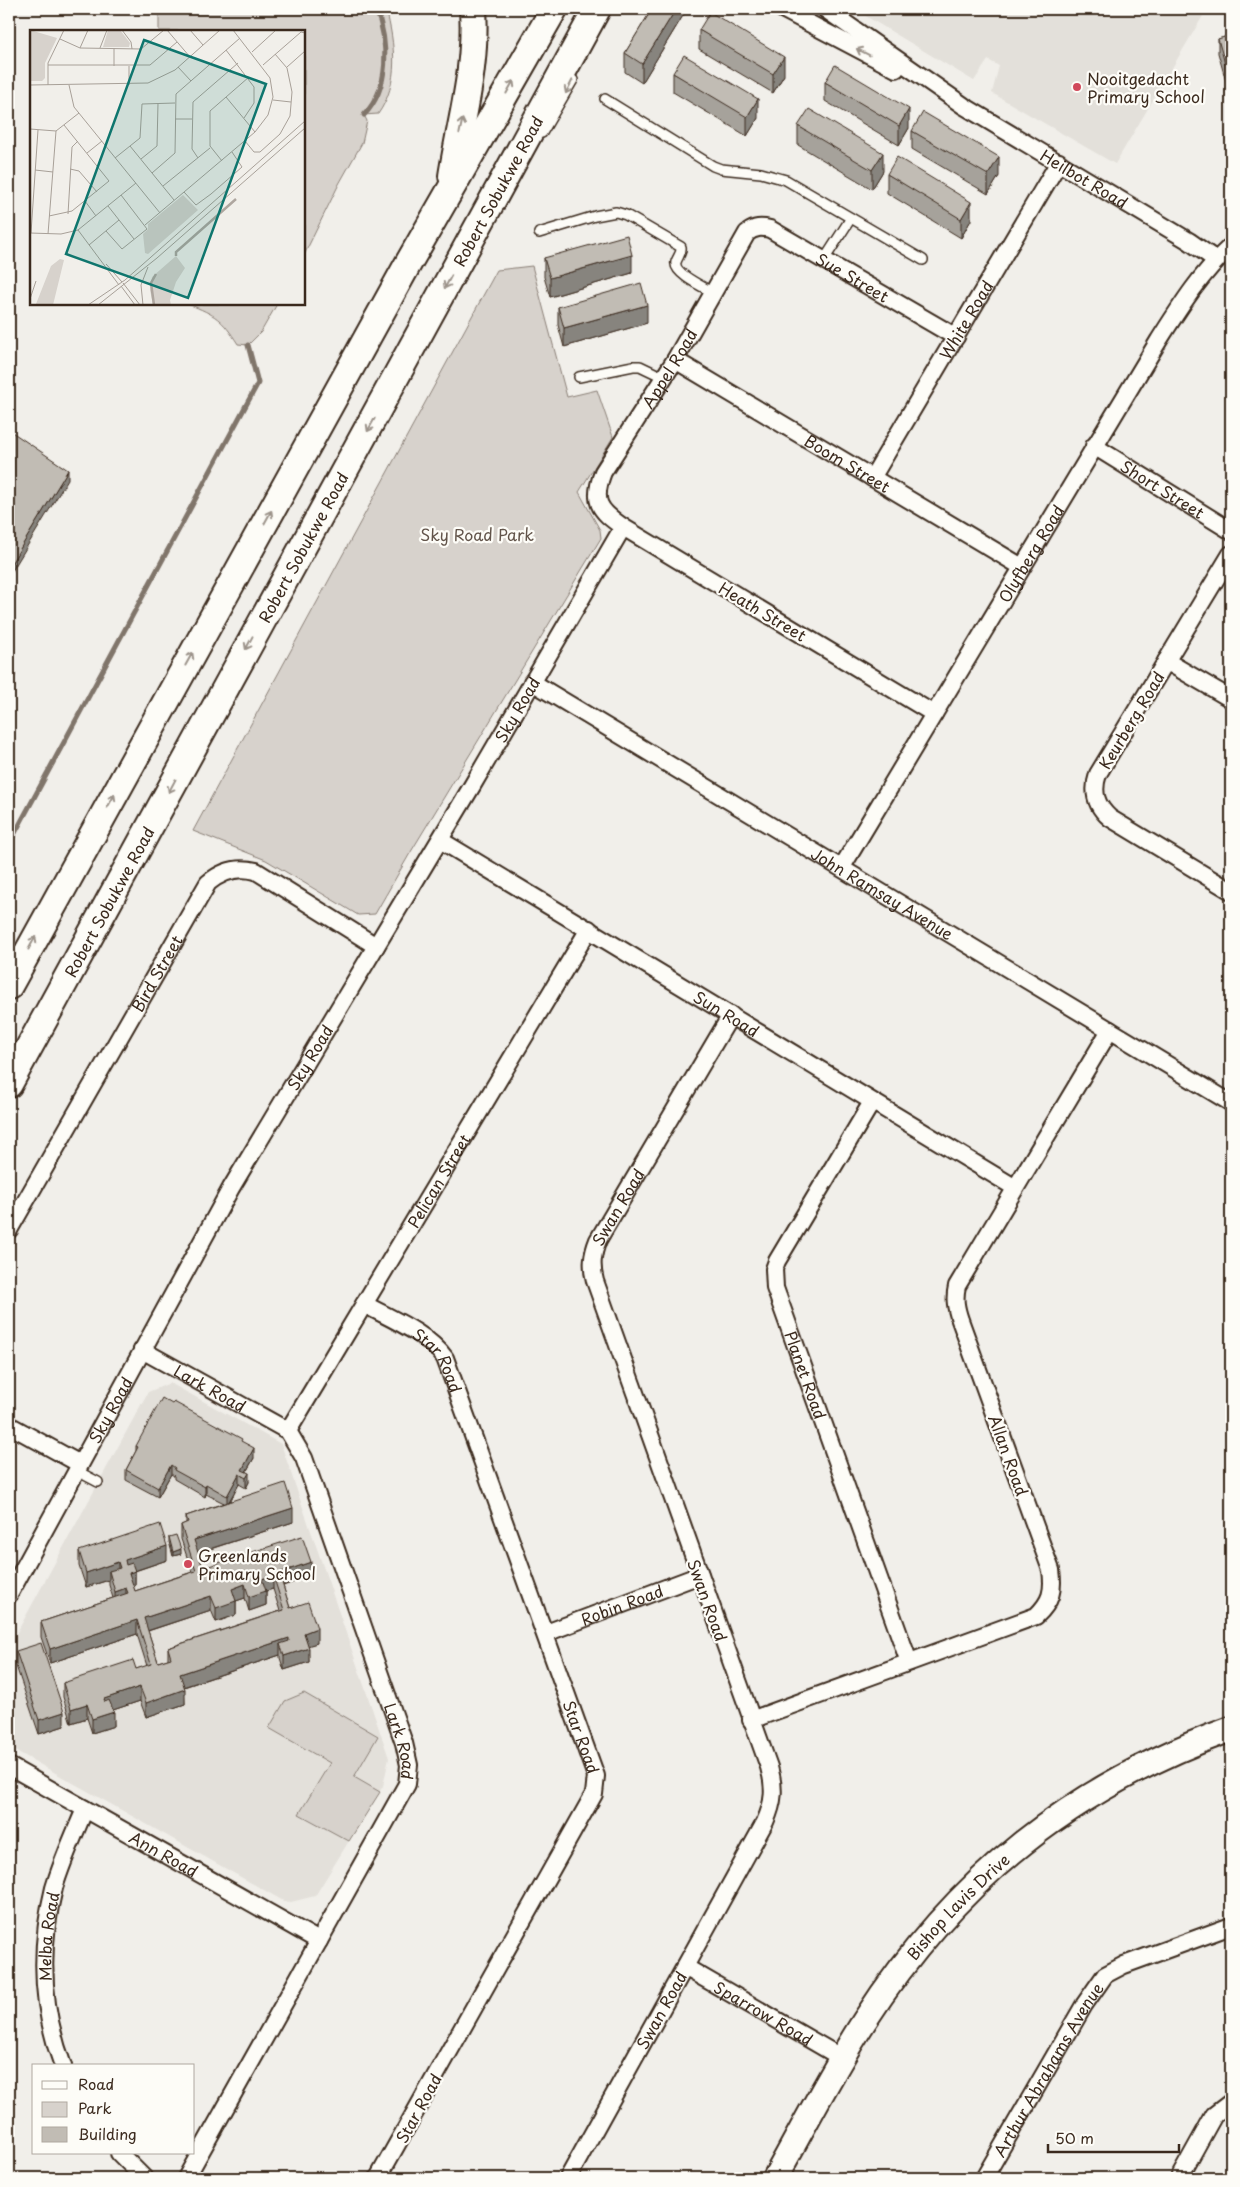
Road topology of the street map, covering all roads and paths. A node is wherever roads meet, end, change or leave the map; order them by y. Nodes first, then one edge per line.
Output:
1 (473, 9) edge
2 (554, 9) edge
3 (597, 9) edge
4 (782, 9) edge
5 (825, 9) edge
6 (581, 58) dead end
7 (575, 74) dead end
8 (953, 98) junction
9 (606, 99) dead end
10 (1059, 162) junction
11 (502, 180) junction
12 (449, 191) junction
13 (851, 218) junction
14 (539, 233) dead end
15 (747, 233) joint
16 (1231, 246) edge
17 (824, 260) junction
18 (923, 260) dead end
19 (1216, 260) junction
20 (712, 292) junction
21 (956, 337) junction
22 (675, 360) junction
23 (580, 377) dead end
24 (663, 377) junction
25 (1094, 446) junction
26 (872, 478) junction
27 (599, 503) joint
28 (623, 527) junction
29 (1231, 532) edge
30 (1231, 554) edge
31 (1022, 567) junction
32 (1166, 661) junction
33 (532, 682) junction
34 (1231, 700) edge
35 (934, 714) junction
36 (440, 840) junction
37 (842, 867) junction
38 (1231, 891) edge
39 (589, 929) junction
40 (376, 946) junction
41 (9, 986) edge
42 (731, 1015) junction
43 (1110, 1030) junction
44 (9, 1084) edge
45 (872, 1102) junction
46 (1231, 1103) edge
47 (1014, 1187) junction
48 (9, 1230) edge
49 (364, 1304) junction
50 (142, 1350) junction
51 (9, 1425) edge
52 (288, 1431) junction
53 (78, 1467) junction
54 (98, 1482) dead end
55 (700, 1576) junction
56 (9, 1595) edge
57 (546, 1633) junction
58 (909, 1662) junction
59 (751, 1720) junction
60 (1231, 1731) edge
61 (9, 1766) edge
62 (85, 1809) junction
63 (1231, 1926) edge
64 (319, 1941) junction
65 (685, 1967) junction
66 (842, 2058) junction
67 (62, 2064) edge
68 (1231, 2102) edge
69 (120, 2154) edge
70 (144, 2178) edge
71 (186, 2178) edge
72 (378, 2178) edge
73 (568, 2178) edge
74 (774, 2178) edge
75 (984, 2178) edge
76 (1179, 2178) edge

12 -> 1 main road
12 -> 2 main road
3 - 6 lane
3 - 11 main road, Robert Sobukwe Road
8 -> 4 street, Heilbot Road
5 - 8 street, Heilbot Road
7 -> 11 lane
8 - 10 street, Heilbot Road
9 - 13 lane
10 - 19 street, Heilbot Road
10 - 21 street, White Road
11 -> 44 main road, Robert Sobukwe Road
41 -> 12 main road
13 - 17 lane
13 - 18 lane
14 - 20 lane
15 - 17 street, Sue Street
15 - 20 street, Appel Road
16 - 19 street, Olyfberg Road
17 - 21 street, Sue Street
19 - 25 street, Olyfberg Road
20 - 22 street, Appel Road
21 - 26 street, White Road
22 - 24 street, Appel Road
22 - 26 street, Boom Street
23 - 24 lane
24 - 27 street, Appel Road
25 - 29 street, Short Street
25 - 31 street, Olyfberg Road
26 - 31 street, Boom Street
27 - 28 street, Heath Street
28 - 33 street, Sky Road
28 - 35 street, Heath Street
30 - 32 street, Keurberg Road
31 - 35 street, Olyfberg Road
32 - 34 street
32 - 38 street, Keurberg Road
33 - 36 street, Sky Road
33 - 37 street, John Ramsay Avenue
35 - 37 street, Olyfberg Road
36 - 39 street, Sun Road
36 - 40 street, Sky Road
37 - 43 street, John Ramsay Avenue
39 - 42 street, Sun Road
39 - 49 street, Pelican Street
40 - 48 street, Bird Street
40 - 50 street, Sky Road
42 - 45 street, Sun Road
42 - 55 street, Swan Road
43 - 46 street, John Ramsay Avenue
43 - 47 street, Allan Road
45 - 47 street, Sun Road
45 - 58 street, Planet Road
47 - 58 street, Allan Road
49 - 52 street, Pelican Street
49 - 57 street, Star Road
50 - 52 street, Lark Road
50 - 53 street, Sky Road
51 - 53 street
52 - 64 street, Lark Road
53 - 54 lane
53 - 56 street, Sky Road
55 - 57 street, Robin Road
55 - 59 street, Swan Road
57 - 72 street, Star Road
58 - 59 street, Allan Road
59 - 65 street, Swan Road
60 - 66 street, Bishop Lavis Drive
61 - 62 street, Ann Road
62 - 64 street, Ann Road
62 - 67 street, Melba Road
63 - 75 street, Arthur Abrahams Avenue
64 - 71 street, Lark Road
65 - 66 street, Sparrow Road
65 - 73 street, Swan Road
66 - 74 street, Bishop Lavis Drive
68 - 76 street
69 - 70 street

